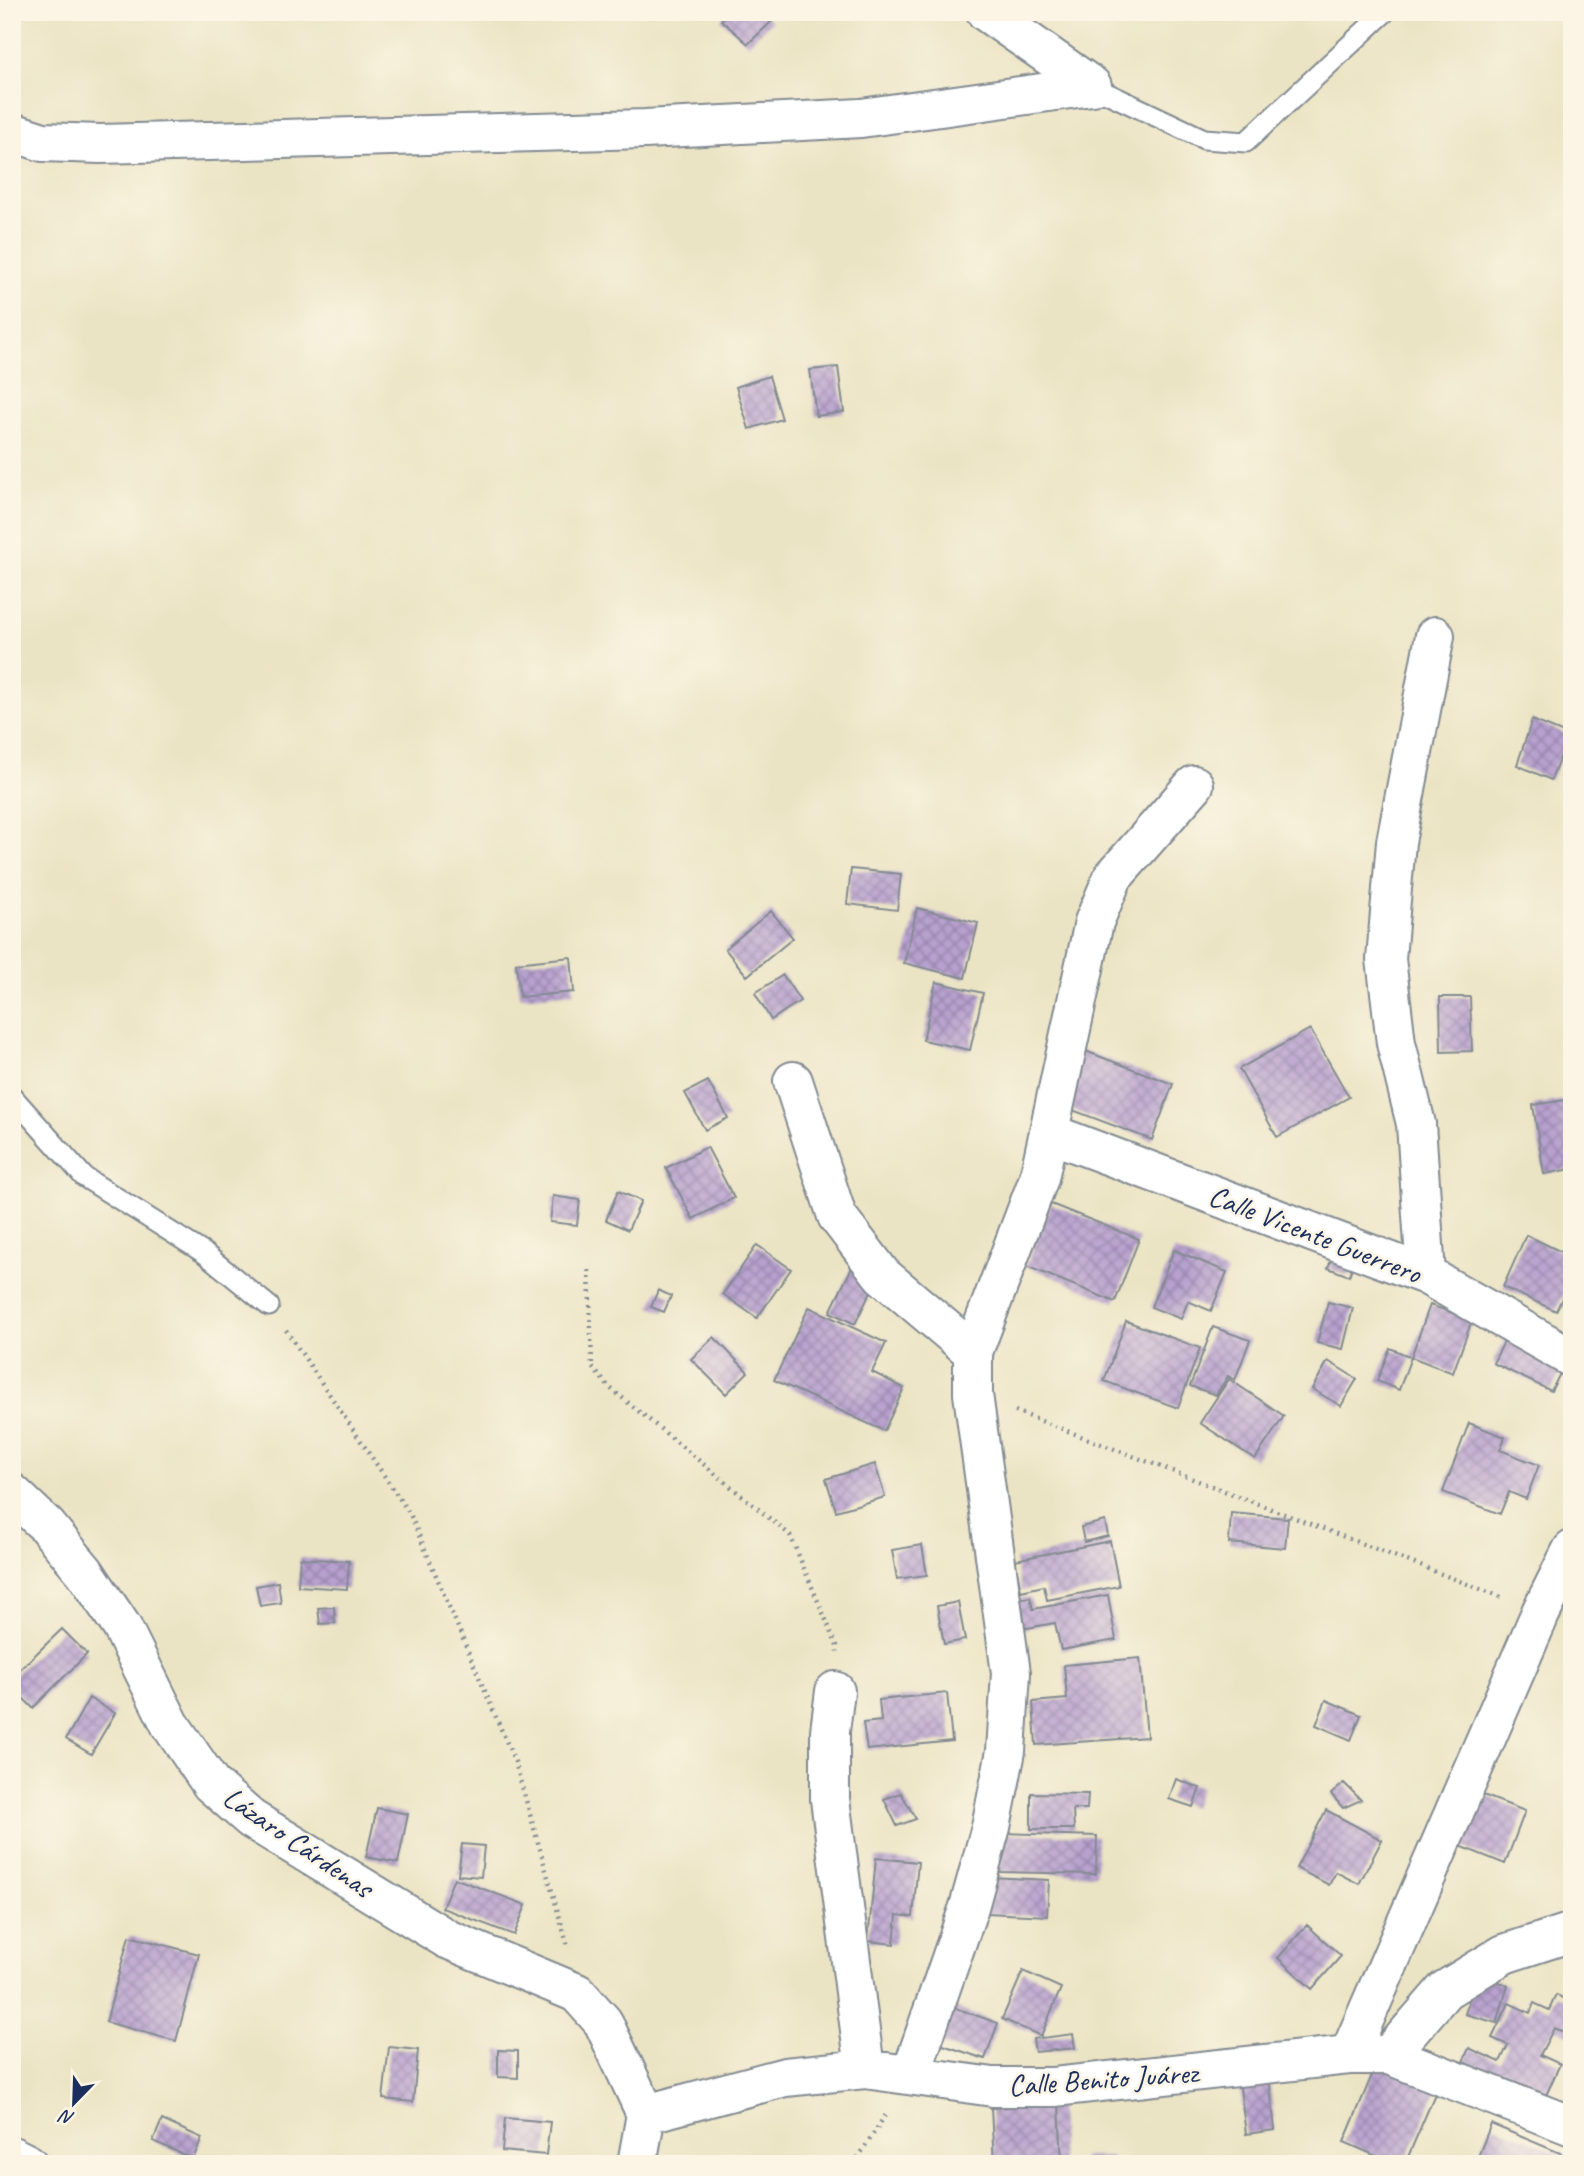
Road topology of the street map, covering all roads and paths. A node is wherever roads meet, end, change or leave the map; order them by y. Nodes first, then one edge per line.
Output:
1 (986, 12) edge
2 (1385, 12) edge
3 (1092, 86) junction
4 (12, 132) edge
5 (1435, 636) dead end
6 (1194, 785) dead end
7 (793, 1081) dead end
8 (12, 1096) edge
9 (1049, 1133) junction
10 (589, 1270) dead end
11 (1426, 1275) junction
12 (269, 1306) joint
13 (973, 1352) junction
14 (1572, 1357) edge
15 (973, 1394) junction
16 (12, 1493) edge
17 (1572, 1550) edge
18 (1541, 1612) junction
19 (835, 1691) joint
20 (1572, 1932) edge
21 (577, 1993) junction
22 (1349, 2055) junction
23 (1389, 2055) junction
24 (866, 2069) junction
25 (911, 2074) junction
26 (646, 2114) junction
27 (1572, 2126) edge
28 (12, 2157) edge
29 (29, 2164) edge
30 (637, 2164) edge
31 (854, 2164) edge

1 - 3 street
2 - 3 lane
3 - 4 street
5 - 11 street
6 - 9 street
7 - 13 street
8 - 12 lane
9 - 11 street, Calle Vicente Guerrero
9 - 13 street
10 - 19 path
11 - 14 street, Calle Vicente Guerrero
12 - 21 path
13 - 15 street
15 - 18 path
15 - 25 street
16 - 21 street, Lázaro Cárdenas
17 - 18 street
18 - 22 street
19 - 24 street
20 - 23 street
21 - 26 street, Lázaro Cárdenas
22 - 23 street, Calle Benito Juárez
22 - 25 street, Calle Benito Juárez
23 - 27 street
24 - 25 street, Calle Benito Juárez
24 - 26 street, Calle Benito Juárez
25 - 31 path
26 - 30 street
28 - 29 street

